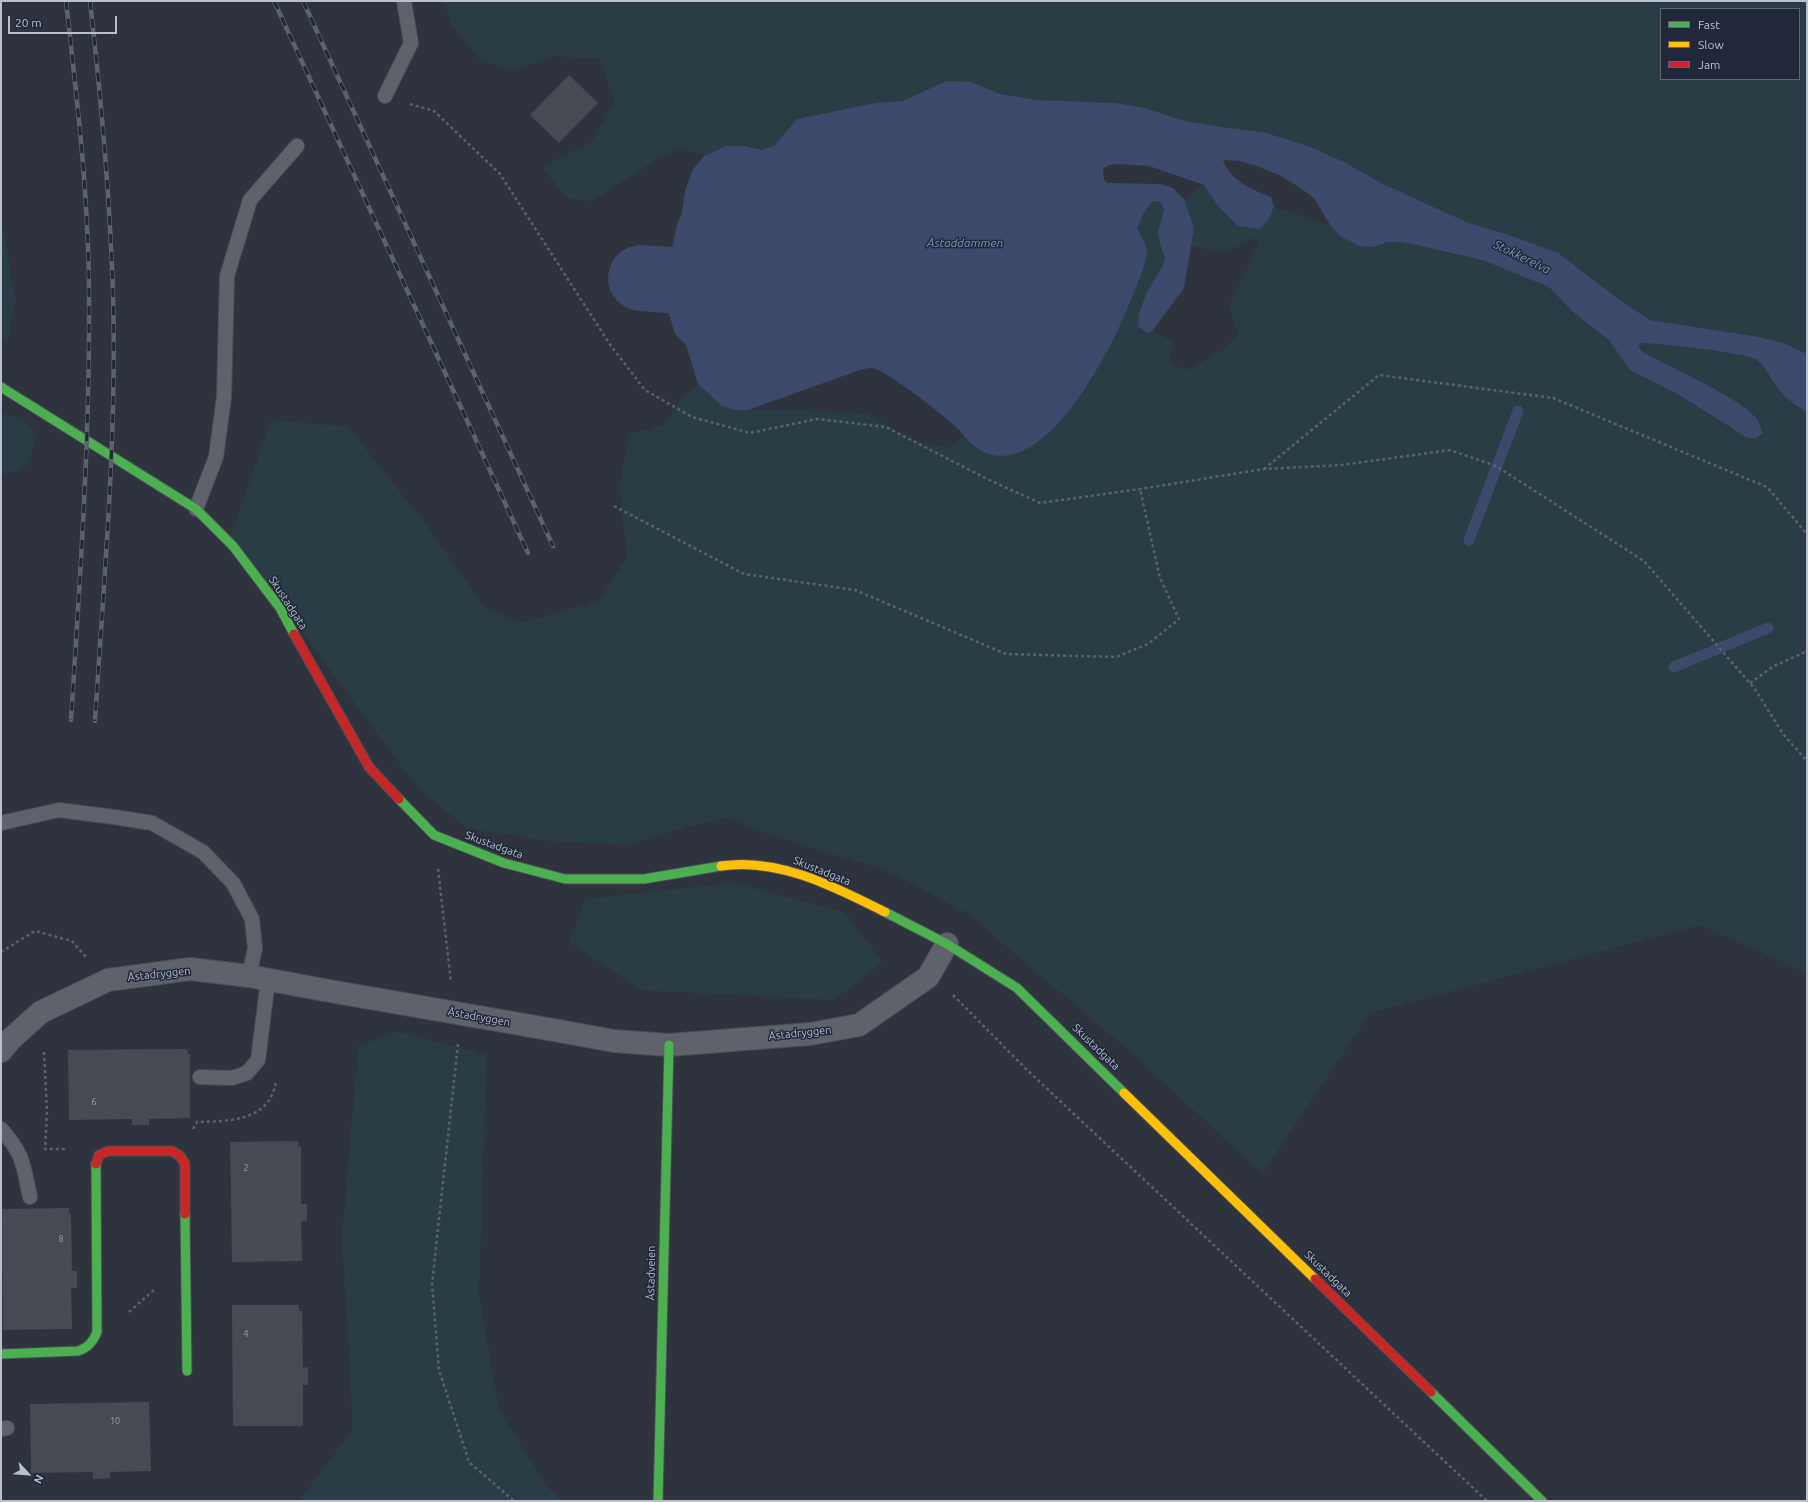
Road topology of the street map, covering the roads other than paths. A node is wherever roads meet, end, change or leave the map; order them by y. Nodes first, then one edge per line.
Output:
1 (404, 1) edge
2 (385, 96) road end
3 (296, 146) dead end
4 (1, 387) edge
5 (196, 509) junction
6 (1, 823) edge
7 (947, 944) junction
8 (258, 978) junction
9 (669, 1045) junction
10 (1, 1051) edge
11 (200, 1077) dead end
12 (1, 1129) edge
13 (30, 1197) dead end
14 (1, 1354) edge
15 (187, 1371) dead end
16 (658, 1501) edge
17 (1542, 1501) edge

1 - 2 lane
3 - 5 lane
4 - 5 street, Skustadgata
5 - 7 street, Skustadgata
6 - 8 lane
7 - 9 street, Åstadryggen
7 - 17 street, Skustadgata
8 - 9 street, Åstadryggen, bridge
8 - 10 street, Åstadryggen
8 - 11 lane
9 - 16 street, Åstadveien
12 - 13 lane
14 - 15 street

